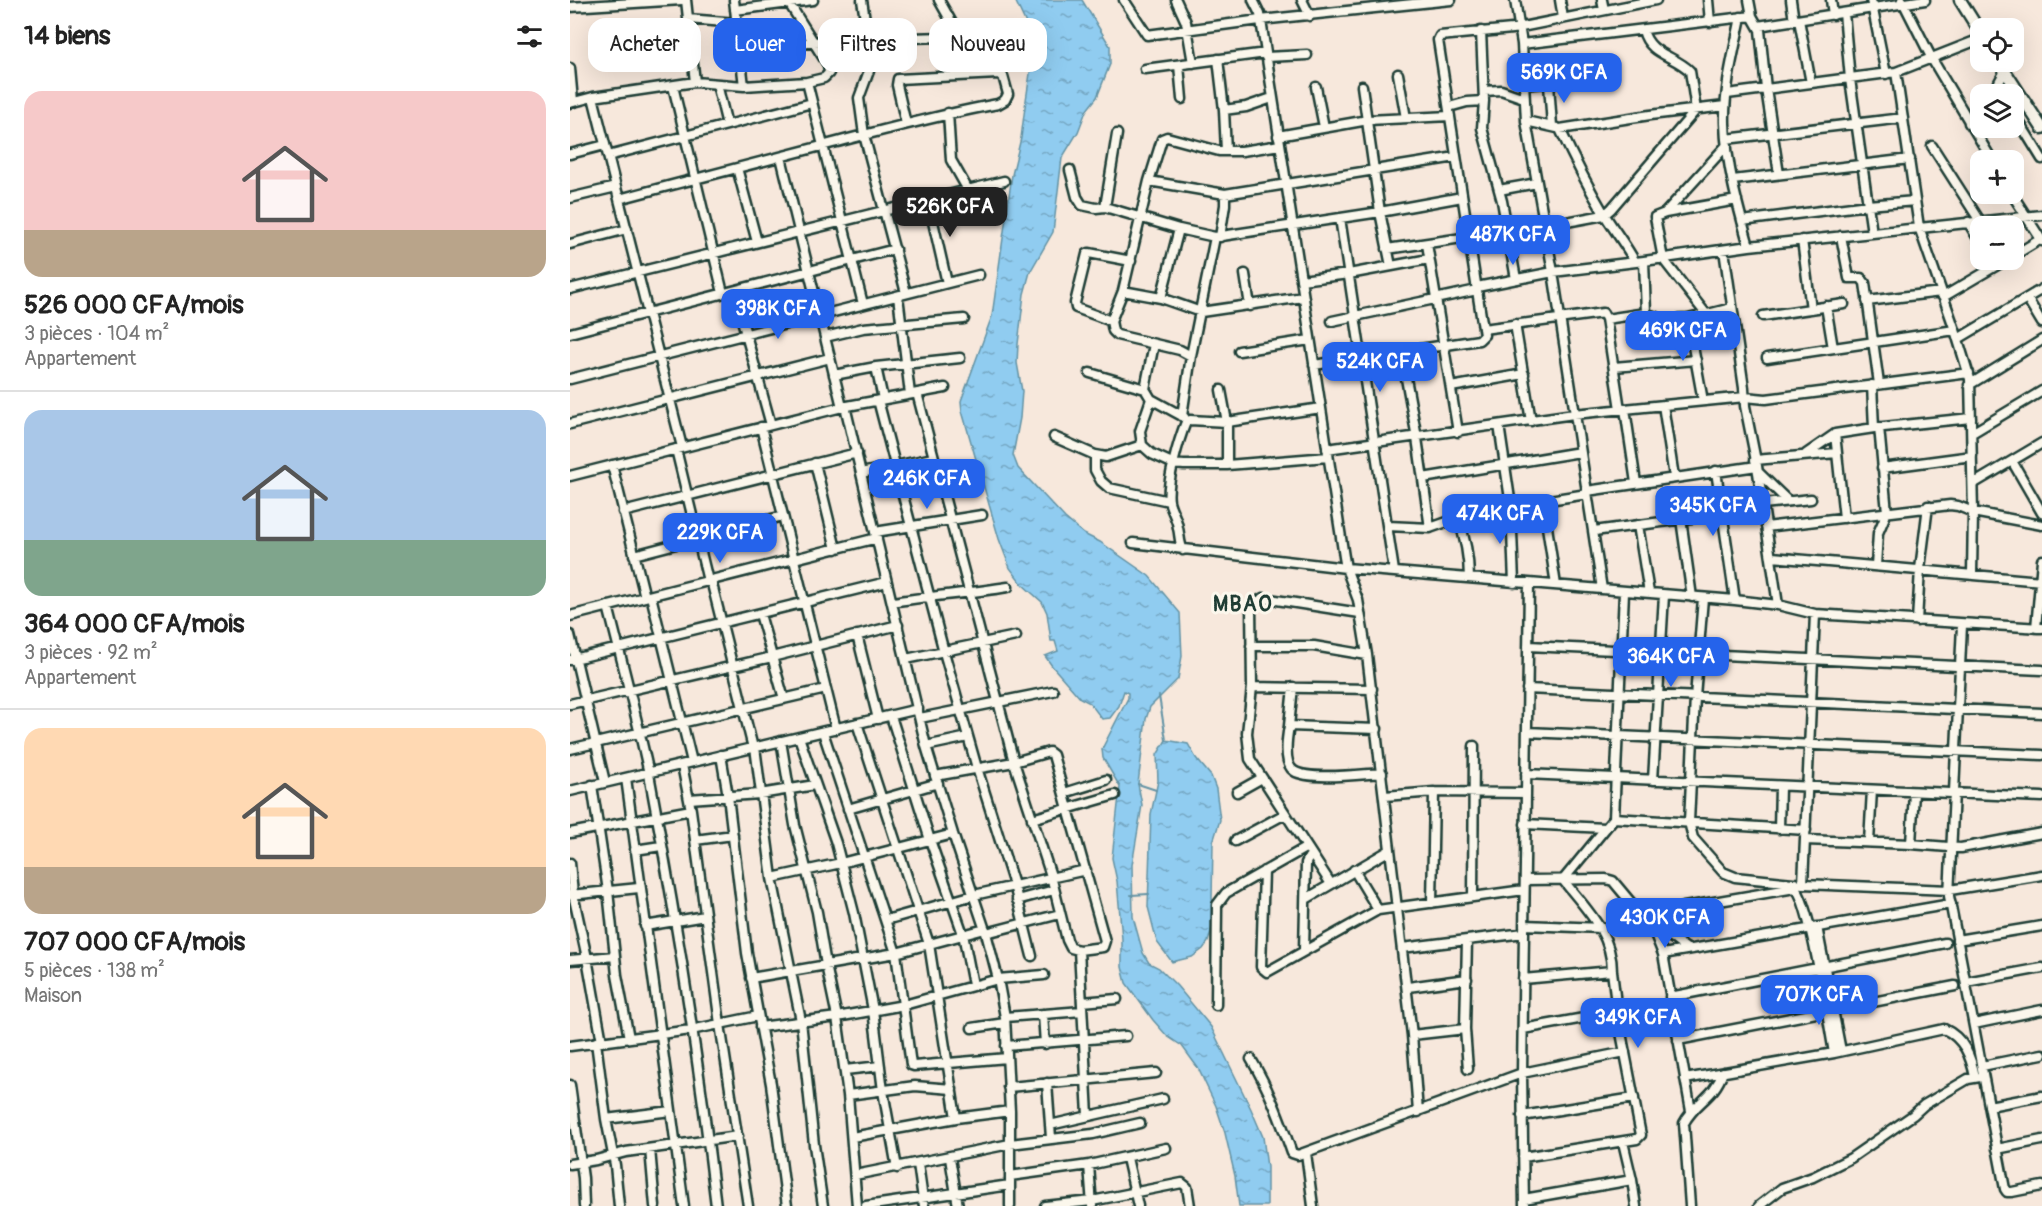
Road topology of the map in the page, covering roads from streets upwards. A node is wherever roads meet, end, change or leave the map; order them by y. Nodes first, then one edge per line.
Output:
1 (684, 0) edge
2 (734, 0) edge
3 (813, 0) edge
4 (862, 0) edge
5 (939, 0) edge
6 (1124, 0) edge
7 (1176, 0) edge
8 (1253, 0) edge
9 (1302, 0) edge
10 (1348, 0) edge
11 (1451, 0) edge
12 (1515, 0) edge
13 (1560, 0) edge
14 (1602, 0) edge
15 (1656, 0) edge
16 (1708, 0) edge
17 (1749, 0) edge
18 (1791, 0) edge
19 (1831, 0) edge
20 (1925, 0) edge
21 (1960, 0) edge
22 (788, 1) edge
23 (1643, 1) edge
24 (1903, 2) edge
25 (1871, 5) edge
26 (570, 7) edge
27 (735, 10) junction
28 (1604, 10) junction
29 (1353, 11) junction
30 (1844, 13) junction
31 (1833, 15) junction
32 (1310, 16) junction
33 (1752, 16) junction
34 (1741, 17) junction
35 (688, 18) edge
36 (736, 18) edge
37 (865, 18) edge
38 (949, 18) edge
39 (1563, 18) junction
40 (1971, 18) edge
41 (1260, 20) junction
42 (1796, 20) junction
43 (1710, 22) junction
44 (1758, 26) junction
45 (1520, 27) junction
46 (1187, 30) junction
47 (1643, 30) junction
48 (1481, 31) junction
49 (814, 42) junction
50 (818, 42) edge
51 (806, 43) edge
52 (1970, 43) edge
53 (1522, 44) junction
54 (1266, 55) junction
55 (1307, 55) dead end
56 (1218, 59) junction
57 (1932, 59) junction
58 (1193, 63) junction
59 (1179, 65) junction
60 (570, 68) edge
61 (1145, 69) dead end
62 (694, 72) edge
63 (742, 72) edge
64 (869, 72) edge
65 (1896, 72) junction
66 (2006, 72) edge
67 (1398, 74) dead end
68 (1886, 74) junction
69 (1590, 79) dead end
70 (1850, 79) junction
71 (695, 82) junction
72 (807, 82) junction
73 (1811, 83) junction
74 (717, 84) junction
75 (1550, 84) junction
76 (1524, 85) junction
77 (673, 86) junction
78 (744, 86) junction
79 (1362, 86) dead end
80 (1316, 87) dead end
81 (1766, 88) junction
82 (1727, 94) junction
83 (1484, 96) junction
84 (593, 97) junction
85 (1272, 98) junction
86 (1524, 98) junction
87 (1182, 99) dead end
88 (2025, 100) joint
89 (572, 102) edge
90 (812, 103) junction
91 (1725, 106) junction
92 (1224, 110) junction
93 (1696, 110) junction
94 (1449, 112) junction
95 (948, 113) junction
96 (1406, 118) junction
97 (1903, 118) junction
98 (1368, 120) junction
99 (1526, 121) junction
100 (1856, 123) junction
101 (1969, 123) joint
102 (906, 124) junction
103 (727, 125) junction
104 (1324, 127) junction
105 (1556, 128) junction
106 (2042, 128) edge
107 (2024, 130) edge
108 (1772, 133) junction
109 (1117, 134) dead end
110 (864, 135) junction
111 (1278, 135) junction
112 (685, 136) junction
113 (1726, 142) junction
114 (605, 145) junction
115 (1280, 145) junction
116 (823, 146) junction
117 (1932, 146) dead end
118 (1986, 150) edge
119 (1226, 151) junction
120 (570, 154) edge
121 (608, 156) junction
122 (781, 157) junction
123 (1456, 158) junction
124 (1910, 159) junction
125 (2042, 159) edge
126 (1863, 165) junction
127 (737, 168) junction
128 (1070, 170) dead end
129 (1373, 171) junction
130 (1779, 174) junction
131 (696, 179) junction
132 (1004, 180) dead end
133 (1149, 180) junction
134 (1733, 180) junction
135 (1537, 183) junction
136 (1286, 184) junction
137 (616, 187) junction
138 (968, 189) junction
139 (1500, 190) junction
140 (1225, 194) junction
141 (1462, 197) junction
142 (570, 198) edge
143 (619, 199) junction
144 (928, 200) junction
145 (1737, 200) junction
146 (1915, 201) junction
147 (2018, 204) edge
148 (1868, 205) junction
149 (1104, 207) junction
150 (884, 211) junction
151 (1380, 212) junction
152 (1665, 213) junction
153 (1604, 214) junction
154 (2042, 215) edge
155 (1977, 216) edge
156 (1140, 217) junction
157 (2026, 217) junction
158 (1340, 218) junction
159 (842, 221) junction
160 (1742, 221) junction
161 (1968, 222) joint
162 (1292, 225) junction
163 (1970, 225) edge
164 (1545, 226) junction
165 (1919, 228) junction
166 (627, 229) junction
167 (1179, 229) junction
168 (799, 232) junction
169 (1872, 233) junction
170 (1841, 236) junction
171 (1217, 237) junction
172 (1469, 237) junction
173 (1802, 240) junction
174 (2041, 240) edge
175 (757, 242) junction
176 (570, 244) edge
177 (1426, 244) junction
178 (1749, 246) junction
179 (894, 249) junction
180 (1387, 249) junction
181 (1724, 250) junction
182 (2024, 250) edge
183 (714, 253) junction
184 (1429, 259) junction
185 (1663, 259) junction
186 (852, 260) junction
187 (1131, 261) junction
188 (1640, 262) junction
189 (1391, 266) junction
190 (1981, 270) edge
191 (809, 271) junction
192 (638, 272) junction
193 (1553, 272) junction
194 (1245, 274) dead end
195 (1349, 274) junction
196 (979, 275) dead end
197 (1516, 279) junction
198 (1301, 280) junction
199 (947, 283) junction
200 (570, 289) edge
201 (1477, 289) junction
202 (2042, 289) edge
203 (734, 291) junction
204 (1123, 291) junction
205 (723, 293) junction
206 (902, 294) junction
207 (1942, 294) junction
208 (1304, 297) junction
209 (1161, 298) junction
210 (2027, 298) junction
211 (1437, 300) junction
212 (1867, 301) junction
213 (863, 304) junction
214 (1844, 304) dead end
215 (1250, 306) junction
216 (1826, 306) junction
217 (1732, 308) junction
218 (1811, 309) junction
219 (1201, 312) junction
220 (648, 313) junction
221 (1646, 313) junction
222 (1356, 314) junction
223 (1706, 314) junction
224 (820, 315) junction
225 (1763, 316) dead end
226 (964, 319) dead end
227 (1560, 319) junction
228 (1606, 319) junction
229 (1688, 319) junction
230 (1111, 321) junction
231 (1332, 321) dead end
232 (2042, 323) edge
233 (1515, 324) junction
234 (902, 325) junction
235 (1483, 329) junction
236 (570, 333) edge
237 (746, 334) junction
238 (1956, 334) junction
239 (825, 336) junction
240 (1310, 340) junction
241 (2042, 340) edge
242 (1873, 342) junction
243 (1154, 344) junction
244 (1443, 344) junction
245 (1833, 348) junction
246 (1239, 351) dead end
247 (1401, 351) junction
248 (1191, 356) junction
249 (659, 357) junction
250 (830, 358) junction
251 (960, 358) dead end
252 (1362, 358) junction
253 (1767, 358) dead end
254 (1696, 360) junction
255 (906, 364) junction
256 (1314, 365) junction
257 (876, 367) junction
258 (1614, 367) junction
259 (1090, 373) dead end
260 (1969, 373) junction
261 (1524, 374) junction
262 (834, 375) junction
263 (758, 376) junction
264 (570, 379) edge
265 (1875, 385) junction
266 (1970, 385) junction
267 (1451, 387) junction
268 (945, 388) dead end
269 (1145, 389) junction
270 (1221, 390) dead end
271 (2042, 391) edge
272 (914, 394) junction
273 (1745, 397) junction
274 (670, 399) junction
275 (1151, 399) junction
276 (880, 400) junction
277 (1703, 401) junction
278 (1663, 405) junction
279 (844, 406) junction
280 (1321, 408) junction
281 (1623, 409) junction
282 (1574, 414) junction
283 (1186, 418) junction
284 (1971, 418) junction
285 (1531, 421) junction
286 (1227, 422) junction
287 (570, 424) edge
288 (771, 424) junction
289 (1499, 425) junction
290 (761, 427) junction
291 (1877, 427) junction
292 (1458, 432) junction
293 (1972, 433) junction
294 (1835, 434) junction
295 (1054, 437) dead end
296 (1417, 438) junction
297 (1375, 443) junction
298 (2042, 443) edge
299 (1142, 446) junction
300 (679, 448) junction
301 (1580, 452) junction
302 (856, 453) junction
303 (1328, 453) junction
304 (1837, 453) junction
305 (1806, 454) junction
306 (1095, 455) junction
307 (1972, 456) junction
308 (933, 458) junction
309 (2012, 461) junction
310 (815, 463) junction
311 (1174, 464) junction
312 (1505, 464) junction
313 (612, 465) junction
314 (1227, 465) junction
315 (894, 466) junction
316 (1757, 466) junction
317 (1882, 468) junction
318 (1716, 471) junction
319 (861, 473) junction
320 (773, 474) junction
321 (570, 476) edge
322 (1674, 477) junction
323 (1423, 478) junction
324 (1636, 483) junction
325 (1973, 484) junction
326 (1587, 492) junction
327 (687, 496) junction
328 (1811, 499) dead end
329 (1169, 501) junction
330 (1543, 501) junction
331 (1788, 501) junction
332 (1763, 504) junction
333 (1511, 506) junction
334 (1928, 506) junction
335 (624, 512) junction
336 (1887, 512) junction
337 (1974, 512) junction
338 (1722, 513) junction
339 (2042, 513) edge
340 (982, 515) dead end
341 (783, 516) junction
342 (1458, 518) junction
343 (1844, 518) junction
344 (951, 519) junction
345 (1681, 519) junction
346 (912, 525) junction
347 (1638, 525) junction
348 (2042, 525) edge
349 (1388, 526) junction
350 (1766, 527) junction
351 (1430, 528) junction
352 (1594, 531) junction
353 (876, 535) junction
354 (697, 539) junction
355 (1133, 543) dead end
356 (836, 549) junction
357 (1183, 550) junction
358 (634, 555) junction
359 (1772, 557) junction
360 (794, 559) junction
361 (2042, 560) edge
362 (1876, 566) junction
363 (1346, 568) junction
364 (1920, 569) junction
365 (1394, 571) junction
366 (1972, 574) junction
367 (1469, 578) junction
368 (710, 581) junction
369 (2041, 581) edge
370 (888, 582) junction
371 (1514, 583) junction
372 (1529, 584) junction
373 (1556, 585) junction
374 (1008, 587) dead end
375 (1602, 589) junction
376 (1624, 592) junction
377 (970, 593) junction
378 (1649, 593) junction
379 (1664, 595) junction
380 (648, 596) junction
381 (929, 596) junction
382 (1692, 597) junction
383 (1703, 598) junction
384 (1735, 600) junction
385 (804, 602) junction
386 (892, 602) junction
387 (1778, 605) junction
388 (608, 606) junction
389 (1360, 613) junction
390 (760, 614) junction
391 (1815, 614) junction
392 (570, 616) edge
393 (1917, 621) junction
394 (722, 622) junction
395 (898, 625) junction
396 (1962, 625) junction
397 (2039, 628) edge
398 (570, 635) edge
399 (857, 635) junction
400 (1016, 636) dead end
401 (661, 637) junction
402 (983, 644) junction
403 (815, 645) junction
404 (1251, 646) junction
405 (1528, 646) junction
406 (618, 648) junction
407 (1622, 651) junction
408 (944, 652) junction
409 (1660, 652) junction
410 (1697, 654) junction
411 (1367, 655) junction
412 (772, 657) junction
413 (573, 659) edge
414 (906, 659) junction
415 (1813, 660) junction
416 (732, 665) junction
417 (1959, 667) junction
418 (2042, 670) edge
419 (671, 680) junction
420 (1252, 687) junction
421 (1293, 687) junction
422 (826, 689) junction
423 (1372, 689) junction
424 (1527, 689) junction
425 (628, 690) junction
426 (1053, 691) dead end
427 (1620, 694) junction
428 (1658, 695) junction
429 (1695, 697) junction
430 (784, 699) junction
431 (586, 700) junction
432 (999, 702) junction
433 (1811, 702) junction
434 (570, 704) edge
435 (743, 708) junction
436 (1957, 709) junction
437 (960, 710) junction
438 (2042, 713) edge
439 (919, 714) junction
440 (891, 716) junction
441 (878, 719) junction
442 (682, 723) junction
443 (857, 723) junction
444 (1289, 726) junction
445 (836, 729) junction
446 (1377, 729) junction
447 (823, 732) junction
448 (1527, 732) junction
449 (639, 733) junction
450 (1618, 736) junction
451 (799, 737) junction
452 (968, 737) junction
453 (1655, 738) junction
454 (1693, 739) junction
455 (781, 741) junction
456 (596, 743) junction
457 (1809, 745) junction
458 (926, 746) junction
459 (1474, 746) dead end
460 (754, 748) junction
461 (570, 749) edge
462 (1956, 751) junction
463 (721, 755) junction
464 (2042, 755) edge
465 (692, 762) junction
466 (1014, 762) junction
467 (682, 765) junction
468 (977, 768) junction
469 (648, 772) junction
470 (1382, 773) junction
471 (1526, 774) junction
472 (626, 778) junction
473 (1262, 778) junction
474 (1616, 778) junction
475 (936, 780) junction
476 (1106, 780) dead end
477 (1653, 780) junction
478 (605, 782) junction
479 (1690, 782) junction
480 (592, 785) junction
481 (814, 785) junction
482 (1780, 786) junction
483 (1807, 787) junction
484 (788, 789) junction
485 (915, 789) junction
486 (570, 790) edge
487 (1872, 790) junction
488 (1237, 792) dead end
489 (1434, 792) junction
490 (1473, 792) junction
491 (1914, 792) junction
492 (1064, 793) junction
493 (1526, 793) junction
494 (760, 794) junction
495 (1954, 794) junction
496 (1115, 795) dead end
497 (728, 796) junction
498 (1385, 796) junction
499 (2042, 797) edge
500 (689, 799) junction
501 (881, 799) junction
502 (848, 809) junction
503 (691, 810) junction
504 (1068, 810) junction
505 (1285, 814) junction
506 (656, 816) junction
507 (1614, 818) junction
508 (1032, 819) junction
509 (633, 822) junction
510 (1674, 822) junction
511 (1689, 822) junction
512 (1525, 824) junction
513 (598, 828) junction
514 (1605, 828) junction
515 (1779, 829) junction
516 (1806, 830) junction
517 (570, 833) edge
518 (2042, 833) edge
519 (953, 834) junction
520 (733, 835) junction
521 (1693, 838) junction
522 (695, 840) junction
523 (930, 840) junction
524 (1805, 840) junction
525 (1235, 841) dead end
526 (1869, 842) junction
527 (1911, 844) junction
528 (661, 846) junction
529 (1306, 847) junction
530 (1952, 847) junction
531 (897, 849) junction
532 (635, 850) junction
533 (1390, 850) junction
534 (1312, 855) junction
535 (864, 857) junction
536 (570, 863) edge
537 (841, 863) junction
538 (1086, 870) junction
539 (1354, 870) junction
540 (1264, 871) junction
541 (806, 872) junction
542 (2042, 874) edge
543 (1051, 876) junction
544 (772, 878) junction
545 (1525, 879) junction
546 (1563, 880) junction
547 (1331, 884) junction
548 (1803, 884) junction
549 (1014, 885) junction
550 (639, 888) junction
551 (1054, 890) junction
552 (1524, 890) junction
553 (1950, 890) junction
554 (608, 891) junction
555 (572, 895) edge
556 (974, 895) junction
557 (1473, 897) junction
558 (1305, 899) junction
559 (1017, 900) junction
560 (952, 901) junction
561 (1432, 903) junction
562 (1951, 904) junction
563 (1396, 907) junction
564 (1378, 910) junction
565 (919, 911) junction
566 (1059, 914) junction
567 (705, 916) junction
568 (886, 920) junction
569 (674, 921) junction
570 (1023, 923) junction
571 (645, 926) junction
572 (2042, 926) edge
573 (1814, 927) junction
574 (1602, 928) junction
575 (1524, 929) junction
576 (985, 931) junction
577 (1658, 931) junction
578 (963, 934) junction
579 (1467, 940) junction
580 (1957, 940) junction
581 (1945, 943) dead end
582 (929, 944) junction
583 (1401, 948) junction
584 (1079, 950) junction
585 (1305, 950) junction
586 (1687, 950) junction
587 (896, 953) junction
588 (1663, 954) junction
589 (615, 956) junction
590 (1032, 956) dead end
591 (588, 958) junction
592 (570, 960) edge
593 (864, 960) junction
594 (826, 965) junction
595 (1821, 967) junction
596 (2042, 968) edge
597 (790, 970) junction
598 (1612, 971) junction
599 (1044, 975) dead end
600 (751, 978) junction
601 (1467, 978) junction
602 (998, 979) junction
603 (1523, 979) junction
604 (1966, 982) junction
605 (973, 986) junction
606 (1955, 986) dead end
607 (1408, 987) junction
608 (937, 996) junction
609 (1670, 997) junction
610 (1117, 999) dead end
611 (904, 1005) junction
612 (1216, 1005) dead end
613 (1082, 1006) junction
614 (873, 1010) junction
615 (1830, 1010) junction
616 (2042, 1010) edge
617 (1617, 1012) junction
618 (1043, 1014) junction
619 (758, 1016) junction
620 (837, 1017) junction
621 (1005, 1020) junction
622 (801, 1021) junction
623 (720, 1024) junction
624 (1974, 1024) junction
625 (760, 1027) junction
626 (972, 1028) dead end
627 (1465, 1029) junction
628 (1522, 1029) junction
629 (692, 1030) junction
630 (661, 1034) junction
631 (1412, 1035) junction
632 (1126, 1036) dead end
633 (629, 1038) junction
634 (1084, 1040) junction
635 (1678, 1040) junction
636 (599, 1042) junction
637 (1045, 1044) junction
638 (570, 1046) edge
639 (1006, 1046) junction
640 (1625, 1052) junction
641 (1838, 1052) junction
642 (2042, 1054) edge
643 (1007, 1058) junction
644 (1251, 1059) dead end
645 (948, 1064) junction
646 (880, 1065) junction
647 (1982, 1066) junction
648 (1468, 1069) dead end
649 (845, 1070) junction
650 (1723, 1072) junction
651 (1156, 1073) dead end
652 (1522, 1073) junction
653 (1979, 1077) junction
654 (1685, 1078) junction
655 (1086, 1079) junction
656 (1047, 1083) junction
657 (570, 1085) edge
658 (1008, 1087) junction
659 (952, 1089) junction
660 (883, 1091) junction
661 (848, 1095) junction
662 (2042, 1096) edge
663 (1634, 1098) junction
664 (1163, 1099) dead end
665 (1989, 1106) junction
666 (1010, 1111) junction
667 (1691, 1111) junction
668 (671, 1112) junction
669 (1418, 1112) junction
670 (1088, 1115) junction
671 (1522, 1116) junction
672 (956, 1118) junction
673 (606, 1119) junction
674 (1140, 1123) dead end
675 (1050, 1125) junction
676 (890, 1130) junction
677 (738, 1136) junction
678 (852, 1137) junction
679 (1051, 1138) junction
680 (2042, 1140) edge
681 (708, 1141) junction
682 (1623, 1142) junction
683 (1010, 1144) junction
684 (675, 1146) junction
685 (1166, 1148) dead end
686 (650, 1149) junction
687 (1997, 1149) junction
688 (1306, 1153) junction
689 (612, 1155) junction
690 (1523, 1157) junction
691 (950, 1158) junction
692 (1127, 1158) junction
693 (575, 1163) edge
694 (918, 1164) junction
695 (1089, 1165) junction
696 (897, 1168) junction
697 (855, 1175) junction
698 (1010, 1180) junction
699 (1632, 1180) junction
700 (2042, 1186) edge
701 (956, 1193) junction
702 (1134, 1194) junction
703 (923, 1202) edge
704 (1524, 1202) edge
705 (1092, 1204) edge
706 (584, 1206) edge
707 (618, 1206) edge
708 (655, 1206) edge
709 (684, 1206) edge
710 (716, 1206) edge
711 (748, 1206) edge
712 (788, 1206) edge
713 (823, 1206) edge
714 (857, 1206) edge
715 (866, 1206) edge
716 (958, 1206) edge
717 (1010, 1206) edge
718 (1045, 1206) edge
719 (1138, 1206) edge
720 (1190, 1206) edge
721 (1313, 1206) edge
722 (1636, 1206) edge
723 (1690, 1206) edge
724 (1759, 1206) edge

1 - 26 street
1 - 35 street
2 - 27 street
3 - 22 street
4 - 37 street
5 - 38 street
6 - 46 street
7 - 46 street
8 - 41 street
9 - 32 street
10 - 29 street
11 - 29 street
12 - 45 street
13 - 39 street
14 - 28 street
15 - 23 street
16 - 43 street
17 - 33 street
18 - 42 street
19 - 31 street
20 - 24 street
21 - 40 street
22 - 27 street
22 - 49 street
23 - 28 street
24 - 25 street
24 - 57 street
25 - 30 street
25 - 68 street
27 - 36 street
28 - 39 street
29 - 32 street
30 - 31 street
30 - 70 street
31 - 42 street
32 - 41 street
33 - 34 street
33 - 44 street
34 - 43 street
34 - 82 street
39 - 45 street
41 - 46 street
41 - 54 street
42 - 44 street
42 - 73 street
43 - 47 street
44 - 81 street
45 - 48 street
45 - 53 street
46 - 58 street
47 - 53 street
47 - 93 street
48 - 83 street
48 - 94 street
49 - 50 street
49 - 51 street
49 - 72 street
52 - 57 street
53 - 76 street
54 - 55 street
54 - 56 street
54 - 85 street
56 - 58 street
56 - 92 street
57 - 65 street
57 - 101 street
58 - 59 street
59 - 61 street
59 - 87 street
60 - 89 street
62 - 71 street
63 - 78 street
64 - 110 street
65 - 68 street
65 - 97 street
66 - 88 street
67 - 96 street
68 - 70 street
69 - 75 street
70 - 73 street
70 - 100 street
71 - 74 street
71 - 77 street
72 - 78 street
72 - 90 street
73 - 81 street
74 - 78 street
74 - 103 street
75 - 76 street
75 - 105 street
76 - 86 street
77 - 84 street
77 - 112 street
79 - 98 street
80 - 104 street
81 - 82 street
81 - 108 street
82 - 91 street
83 - 86 street
83 - 94 street
83 - 139 street
84 - 89 street
84 - 114 street
85 - 92 street
85 - 111 street
86 - 99 street
88 - 106 street
90 - 103 street
90 - 116 street
91 - 93 street
91 - 113 street
92 - 119 street
93 - 105 street
93 - 153 street
94 - 96 street
94 - 123 street
95 - 102 street
95 - 102 street
95 - 138 street
96 - 98 street
97 - 100 street
97 - 124 street
98 - 104 street
98 - 129 street
99 - 105 street
99 - 135 street
100 - 108 street
100 - 126 street
101 - 118 street
102 - 110 street
103 - 112 street
104 - 111 street
105 - 153 street
107 - 125 street
108 - 113 street
108 - 130 street
109 - 149 street
110 - 116 street
110 - 150 street
111 - 115 street
112 - 121 street
112 - 131 street
113 - 134 street
113 - 152 street
114 - 120 street
114 - 121 street
115 - 119 street
115 - 136 street
116 - 122 street
116 - 159 street
117 - 155 street
119 - 133 street
121 - 137 street
122 - 127 street
122 - 168 street
123 - 129 street
123 - 141 street
124 - 126 street
124 - 146 street
126 - 130 street
126 - 148 street
127 - 131 street
127 - 175 street
128 - 149 street
129 - 136 street
129 - 151 street
130 - 134 street
131 - 143 street
131 - 183 street
132 - 138 street
133 - 140 street
133 - 156 street
134 - 145 street
135 - 139 street
135 - 164 street
136 - 140 street
136 - 162 street
137 - 142 street
137 - 143 street
138 - 144 street
139 - 197 street
140 - 171 street
141 - 151 street
141 - 172 street
143 - 166 street
144 - 150 street
144 - 199 street
145 - 152 street
145 - 160 street
146 - 148 street
146 - 165 street
147 - 157 street
148 - 160 street
148 - 169 street
149 - 156 street
150 - 159 street
150 - 179 street
151 - 158 street
151 - 180 street
152 - 185 street
153 - 164 street
153 - 188 street
154 - 157 street
156 - 167 street
156 - 187 street
157 - 174 street
158 - 162 street
158 - 195 street
159 - 168 street
159 - 186 street
160 - 178 street
161 - 163 street
161 - 165 street
162 - 171 street
162 - 198 street
164 - 193 street
165 - 169 street
165 - 207 street
166 - 176 street
166 - 192 street
167 - 171 street
167 - 209 street
168 - 175 street
168 - 191 street
169 - 170 street
170 - 173 street
170 - 212 street
171 - 219 street
172 - 177 street
172 - 201 street
173 - 178 street
173 - 218 street
174 - 182 street
175 - 183 street
177 - 180 street
177 - 184 street
178 - 181 street
179 - 186 street
179 - 206 street
180 - 189 street
181 - 185 street
181 - 217 street
183 - 192 street
183 - 205 street
184 - 189 street
184 - 211 street
185 - 188 street
185 - 223 street
186 - 191 street
186 - 213 street
187 - 204 street
187 - 230 street
188 - 193 street
188 - 221 street
189 - 195 street
190 - 207 street
191 - 203 street
191 - 224 street
192 - 200 street
192 - 220 street
193 - 197 street
193 - 227 street
194 - 215 street
195 - 198 street
195 - 222 street
196 - 199 street
197 - 201 street
198 - 208 street
199 - 206 street
201 - 211 street
201 - 235 street
202 - 210 street
203 - 205 street
203 - 237 street
204 - 209 street
204 - 230 street
205 - 220 street
206 - 213 street
206 - 234 street
207 - 212 street
207 - 238 street
208 - 215 street
208 - 240 street
209 - 219 street
210 - 232 street
210 - 238 street
211 - 222 street
211 - 244 street
212 - 242 street
213 - 224 street
214 - 216 street
215 - 219 street
216 - 218 street
216 - 245 street
217 - 223 street
217 - 273 street
218 - 225 street
219 - 248 street
220 - 236 street
220 - 249 street
221 - 228 street
221 - 229 street
222 - 231 street
222 - 252 street
223 - 229 street
224 - 237 street
224 - 239 street
226 - 234 street
227 - 228 street
227 - 233 street
227 - 282 street
228 - 258 street
229 - 254 street
230 - 243 street
233 - 235 street
233 - 261 street
234 - 239 street
234 - 255 street
235 - 244 street
237 - 249 street
237 - 263 street
238 - 242 street
238 - 260 street
239 - 250 street
240 - 246 street
240 - 256 street
241 - 266 street
242 - 245 street
242 - 265 street
243 - 248 street
243 - 269 street
244 - 247 street
244 - 267 street
245 - 253 street
247 - 252 street
247 - 296 street
248 - 283 street
249 - 264 street
249 - 274 street
250 - 262 street
250 - 263 street
251 - 255 street
252 - 256 street
252 - 297 street
254 - 258 street
254 - 277 street
255 - 257 street
255 - 272 street
256 - 280 street
257 - 262 street
257 - 276 street
258 - 281 street
259 - 269 street
260 - 265 street
260 - 266 street
261 - 267 street
261 - 285 street
262 - 279 street
263 - 274 street
263 - 288 street
265 - 273 street
265 - 291 street
266 - 284 street
267 - 292 street
268 - 272 street
269 - 275 street
270 - 286 street
271 - 293 street
272 - 276 street
272 - 308 street
273 - 277 street
273 - 316 street
274 - 287 street
274 - 300 street
275 - 283 street
275 - 299 street
276 - 279 street
276 - 315 street
277 - 278 street
278 - 281 street
278 - 322 street
279 - 288 street
279 - 302 street
280 - 286 street
280 - 303 street
281 - 282 street
281 - 324 street
282 - 285 street
282 - 301 street
283 - 286 street
283 - 311 street
284 - 291 street
284 - 293 street
285 - 289 street
286 - 314 street
288 - 290 street
289 - 292 street
289 - 312 street
290 - 300 street
290 - 320 street
291 - 294 street
291 - 317 street
292 - 296 street
293 - 307 street
294 - 304 street
294 - 305 street
295 - 306 street
296 - 297 street
296 - 323 street
297 - 303 street
297 - 349 street
298 - 309 street
299 - 306 street
299 - 311 street
300 - 313 street
300 - 327 street
301 - 312 street
301 - 326 street
302 - 310 street
302 - 319 street
303 - 314 street
303 - 363 street
304 - 305 street
304 - 343 street
305 - 316 street
306 - 329 street
307 - 317 street
307 - 325 street
308 - 315 street
308 - 344 street
309 - 325 street
309 - 339 street
310 - 320 street
310 - 356 street
311 - 314 street
311 - 329 street
312 - 323 street
312 - 333 street
313 - 321 street
313 - 335 street
315 - 319 street
315 - 346 street
316 - 318 street
316 - 331 street
316 - 332 street
317 - 336 street
318 - 322 street
318 - 338 street
319 - 353 street
320 - 327 street
320 - 341 street
322 - 324 street
323 - 351 street
324 - 326 street
325 - 337 street
326 - 330 street
326 - 352 street
327 - 335 street
327 - 354 street
328 - 331 street
329 - 357 street
330 - 333 street
330 - 373 street
331 - 332 street
332 - 350 street
333 - 342 street
333 - 371 street
334 - 336 street
334 - 337 street
334 - 364 street
335 - 358 street
336 - 343 street
336 - 362 street
337 - 348 street
337 - 366 street
338 - 345 street
338 - 384 street
340 - 344 street
341 - 354 street
341 - 360 street
342 - 351 street
342 - 367 street
343 - 350 street
344 - 346 street
344 - 377 street
345 - 347 street
345 - 382 street
346 - 353 street
346 - 381 street
347 - 352 street
347 - 378 street
349 - 351 street
349 - 365 street
350 - 359 street
352 - 375 street
353 - 356 street
353 - 370 street
354 - 358 street
354 - 368 street
355 - 357 street
356 - 360 street
357 - 363 street
358 - 380 street
359 - 362 street
359 - 387 street
360 - 368 street
360 - 385 street
361 - 369 street
362 - 364 street
363 - 365 street
363 - 389 street
364 - 366 street
364 - 393 street
365 - 367 street
366 - 369 street
367 - 371 street
368 - 380 street
368 - 394 street
369 - 397 street
370 - 385 street
370 - 386 street
371 - 372 street
372 - 373 street
372 - 405 street
373 - 375 street
374 - 377 street
375 - 376 street
376 - 378 street
376 - 407 street
377 - 381 street
377 - 402 street
378 - 379 street
379 - 382 street
379 - 409 street
380 - 388 street
380 - 401 street
381 - 386 street
381 - 408 street
382 - 383 street
383 - 384 street
383 - 410 street
384 - 387 street
385 - 390 street
385 - 403 street
386 - 395 street
387 - 391 street
388 - 392 street
388 - 406 street
389 - 404 street
389 - 411 street
390 - 394 street
390 - 412 street
391 - 393 street
391 - 415 street
393 - 396 street
394 - 401 street
394 - 416 street
395 - 399 street
395 - 414 street
396 - 397 street
396 - 417 street
398 - 413 street
399 - 403 street
399 - 441 street
400 - 402 street
401 - 406 street
401 - 419 street
402 - 408 street
402 - 432 street
403 - 412 street
403 - 422 street
404 - 411 street
404 - 420 street
405 - 407 street
405 - 424 street
406 - 413 street
406 - 425 street
407 - 409 street
407 - 427 street
408 - 414 street
408 - 437 street
409 - 410 street
409 - 428 street
410 - 415 street
410 - 429 street
411 - 423 street
412 - 416 street
412 - 430 street
413 - 431 street
414 - 439 street
415 - 417 street
415 - 433 street
416 - 419 street
416 - 435 street
417 - 418 street
417 - 436 street
419 - 425 street
419 - 442 street
420 - 421 street
420 - 473 street
421 - 423 street
421 - 444 street
422 - 430 street
422 - 445 street
423 - 446 street
424 - 427 street
424 - 448 street
425 - 431 street
425 - 449 street
426 - 432 street
427 - 428 street
427 - 450 street
428 - 429 street
428 - 453 street
429 - 433 street
429 - 454 street
430 - 435 street
431 - 434 street
431 - 456 street
432 - 437 street
432 - 466 street
433 - 436 street
433 - 457 street
435 - 442 street
435 - 460 street
436 - 438 street
436 - 462 street
437 - 439 street
437 - 452 street
439 - 440 street
439 - 458 street
440 - 441 street
440 - 485 street
441 - 443 street
442 - 449 street
442 - 465 street
443 - 445 street
443 - 501 street
444 - 446 street
444 - 470 street
445 - 447 street
446 - 470 street
447 - 451 street
447 - 502 street
448 - 450 street
448 - 471 street
449 - 456 street
449 - 469 street
450 - 453 street
450 - 474 street
451 - 455 street
451 - 481 street
452 - 458 street
452 - 468 street
453 - 454 street
453 - 477 street
454 - 457 street
454 - 479 street
455 - 460 street
455 - 484 street
456 - 461 street
456 - 478 street
457 - 462 street
457 - 483 street
458 - 475 street
459 - 490 street
460 - 463 street
460 - 494 street
462 - 464 street
462 - 495 street
463 - 465 street
463 - 497 street
465 - 467 street
466 - 468 street
466 - 492 street
466 - 508 street
467 - 469 street
467 - 500 street
468 - 475 street
468 - 549 street
469 - 472 street
469 - 506 street
470 - 498 street
471 - 474 street
471 - 493 street
472 - 478 street
472 - 509 street
473 - 488 street
473 - 505 street
474 - 477 street
474 - 507 street
475 - 485 street
475 - 519 street
476 - 492 street
477 - 479 street
478 - 480 street
479 - 482 street
479 - 511 street
480 - 486 street
480 - 513 street
481 - 484 street
481 - 537 street
482 - 483 street
482 - 515 street
483 - 487 street
483 - 516 street
484 - 494 street
484 - 541 street
485 - 501 street
485 - 523 street
487 - 491 street
487 - 526 street
489 - 490 street
489 - 498 street
489 - 561 street
490 - 493 street
490 - 557 street
491 - 495 street
491 - 527 street
492 - 504 street
493 - 512 street
494 - 497 street
494 - 544 street
495 - 499 street
495 - 530 street
496 - 504 street
497 - 500 street
497 - 520 street
498 - 533 street
500 - 503 street
501 - 502 street
501 - 531 street
502 - 535 street
503 - 506 street
503 - 522 street
504 - 508 street
504 - 538 street
505 - 525 street
505 - 529 street
506 - 509 street
506 - 528 street
507 - 510 street
507 - 514 street
508 - 543 street
509 - 513 street
509 - 532 street
510 - 511 street
510 - 521 street
511 - 515 street
511 - 521 street
512 - 514 street
512 - 545 street
513 - 517 street
513 - 554 street
514 - 546 street
515 - 516 street
516 - 524 street
518 - 530 street
519 - 523 street
519 - 556 street
520 - 522 street
520 - 600 street
521 - 548 street
522 - 567 street
523 - 531 street
523 - 560 street
524 - 526 street
524 - 548 street
526 - 527 street
527 - 530 street
528 - 532 street
528 - 569 street
529 - 534 street
529 - 540 street
530 - 553 street
531 - 535 street
531 - 565 street
532 - 550 street
533 - 539 street
533 - 563 street
534 - 547 street
534 - 558 street
535 - 537 street
535 - 568 street
536 - 555 street
537 - 541 street
537 - 593 street
538 - 543 street
538 - 584 street
539 - 547 street
539 - 564 street
540 - 585 street
540 - 612 street
541 - 544 street
541 - 594 street
542 - 553 street
543 - 549 street
543 - 551 street
544 - 597 street
545 - 546 street
545 - 552 street
546 - 574 street
546 - 577 street
547 - 558 street
548 - 553 street
549 - 556 street
549 - 559 street
550 - 554 street
550 - 571 street
551 - 559 street
551 - 566 street
552 - 557 street
552 - 575 street
553 - 562 street
554 - 555 street
554 - 589 street
555 - 591 street
556 - 560 street
556 - 576 street
557 - 561 street
558 - 585 street
559 - 570 street
560 - 565 street
560 - 578 street
561 - 563 street
562 - 573 street
562 - 580 street
563 - 564 street
563 - 583 street
564 - 585 street
565 - 568 street
565 - 582 street
566 - 570 street
566 - 584 street
567 - 569 street
567 - 623 street
568 - 587 street
569 - 571 street
569 - 629 street
570 - 576 street
570 - 590 street
571 - 630 street
572 - 580 street
573 - 577 street
573 - 586 street
573 - 595 street
574 - 575 street
574 - 598 street
575 - 579 street
575 - 603 street
576 - 578 street
576 - 602 street
577 - 586 street
577 - 588 street
578 - 582 street
578 - 605 street
579 - 583 street
579 - 601 street
580 - 604 street
581 - 595 street
582 - 587 street
582 - 608 street
583 - 607 street
584 - 613 street
586 - 588 street
587 - 593 street
587 - 611 street
588 - 609 street
589 - 591 street
589 - 633 street
591 - 592 street
591 - 636 street
593 - 594 street
593 - 614 street
594 - 597 street
594 - 620 street
595 - 609 street
595 - 615 street
596 - 604 street
597 - 600 street
597 - 622 street
598 - 603 street
598 - 617 street
599 - 602 street
600 - 619 street
601 - 607 street
601 - 627 street
602 - 605 street
602 - 621 street
603 - 628 street
604 - 624 street
605 - 608 street
606 - 615 street
607 - 631 street
608 - 611 street
608 - 645 street
609 - 635 street
610 - 613 street
611 - 614 street
611 - 645 street
613 - 618 street
613 - 634 street
614 - 620 street
614 - 646 street
615 - 635 street
615 - 641 street
616 - 624 street
617 - 628 street
617 - 640 street
618 - 621 street
618 - 637 street
619 - 623 street
619 - 625 street
620 - 622 street
620 - 649 street
621 - 626 street
621 - 639 street
622 - 625 street
622 - 713 street
623 - 629 street
623 - 677 street
624 - 647 street
625 - 712 street
627 - 631 street
627 - 648 street
628 - 652 street
629 - 630 street
629 - 681 street
630 - 633 street
630 - 668 street
631 - 669 street
632 - 634 street
633 - 636 street
634 - 637 street
634 - 655 street
635 - 654 street
636 - 638 street
636 - 673 street
637 - 639 street
639 - 643 street
640 - 652 street
640 - 663 street
641 - 650 street
641 - 653 street
642 - 647 street
643 - 645 street
643 - 658 street
644 - 688 street
645 - 659 street
646 - 649 street
646 - 660 street
647 - 653 street
649 - 661 street
650 - 654 street
650 - 667 street
651 - 655 street
652 - 669 street
652 - 671 street
653 - 665 street
653 - 724 street
654 - 667 street
655 - 656 street
655 - 670 street
656 - 658 street
656 - 675 street
657 - 693 street
658 - 666 street
659 - 660 street
659 - 672 street
660 - 661 street
660 - 676 street
661 - 678 street
662 - 665 street
663 - 671 street
663 - 682 street
664 - 670 street
665 - 687 street
666 - 672 street
666 - 683 street
667 - 723 street
668 - 673 street
668 - 684 street
669 - 688 street
670 - 675 street
671 - 690 street
672 - 676 street
673 - 689 street
674 - 679 street
675 - 679 street
676 - 678 street
676 - 696 street
677 - 681 street
677 - 711 street
678 - 697 street
679 - 683 street
680 - 687 street
681 - 684 street
681 - 710 street
682 - 690 street
682 - 699 street
683 - 691 street
683 - 698 street
684 - 686 street
684 - 709 street
685 - 692 street
686 - 689 street
686 - 708 street
687 - 700 street
688 - 721 street
689 - 693 street
689 - 707 street
690 - 704 street
691 - 694 street
691 - 701 street
692 - 695 street
692 - 702 street
693 - 706 street
694 - 696 street
694 - 703 street
695 - 698 street
695 - 705 street
696 - 697 street
697 - 714 street
698 - 701 street
698 - 717 street
699 - 704 street
699 - 722 street
701 - 703 street
701 - 716 street
702 - 705 street
702 - 719 street
702 - 720 street
703 - 715 street
705 - 718 street

